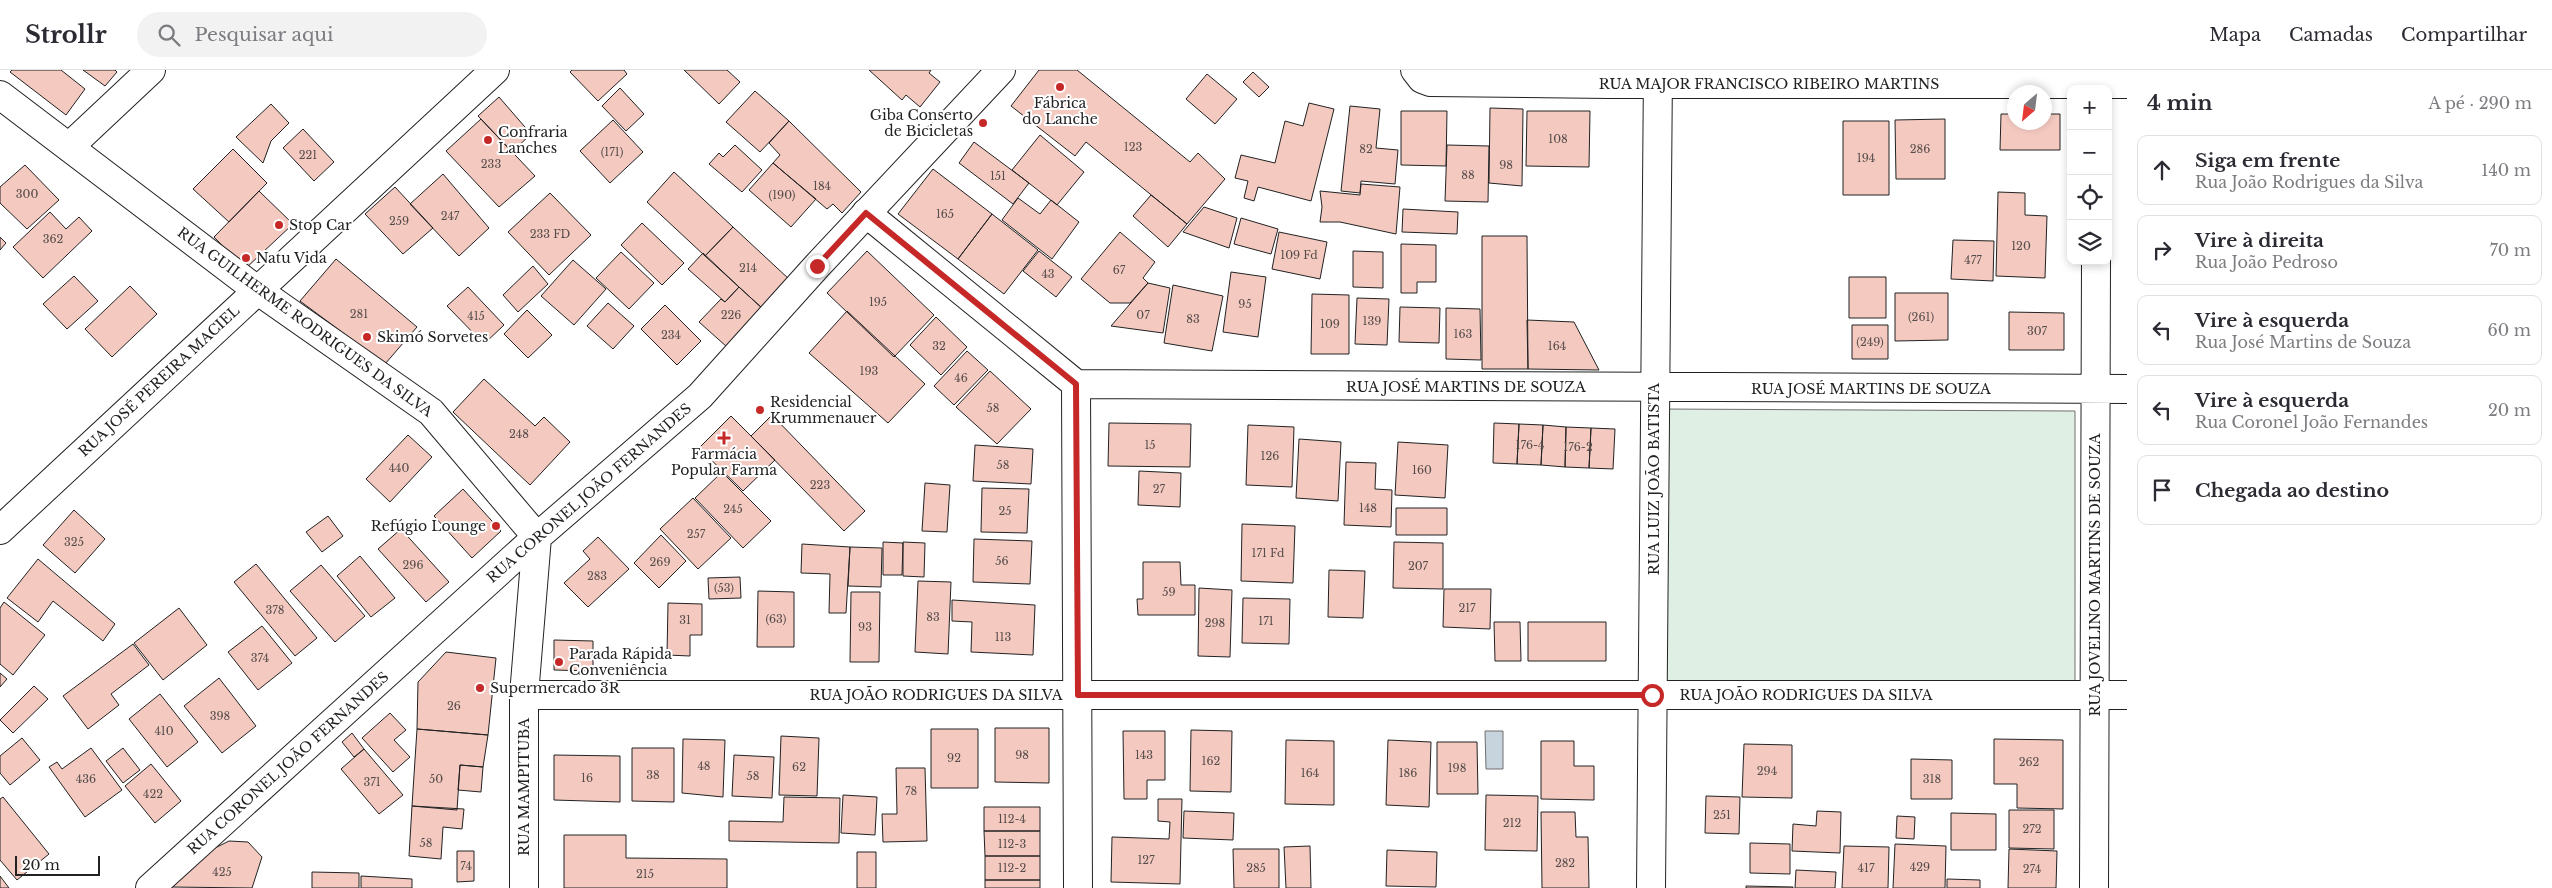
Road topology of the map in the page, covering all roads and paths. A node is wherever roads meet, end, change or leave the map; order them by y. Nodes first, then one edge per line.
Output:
1 (151, 70) edge
2 (495, 70) edge
3 (1001, 70) edge
4 (1414, 70) edge
5 (1658, 77) edge
6 (2097, 81) edge
7 (2127, 84) edge
8 (0, 95) edge
9 (69, 147) junction
10 (866, 213) junction
11 (2096, 265) edge
12 (257, 290) junction
13 (1076, 384) junction
14 (1655, 388) junction
15 (2096, 389) junction
16 (2127, 389) edge
17 (0, 530) edge
18 (538, 537) junction
19 (524, 695) junction
20 (1078, 695) junction
21 (1652, 695) junction
22 (2094, 695) junction
23 (2127, 695) edge
24 (150, 888) edge
25 (524, 888) edge
26 (1078, 888) edge
27 (1651, 888) edge
28 (2094, 888) edge

1 - 9 street
2 - 12 street, RUA JOSÉ PEREIRA MACIEL
3 - 10 street, RUA CORONEL JOÃO FERNANDES
4 - 5 street, RUA MAJOR FRANCISCO RIBEIRO MARTINS
5 - 6 street, RUA MAJOR FRANCISCO RIBEIRO MARTINS
5 - 14 street, RUA LUIZ JOÃO BATISTA
6 - 7 street, RUA MAJOR FRANCISCO RIBEIRO MARTINS
8 - 9 street, RUA GUILHERME RODRIGUES DA SILVA
9 - 12 street, RUA GUILHERME RODRIGUES DA SILVA
10 - 13 street
10 - 18 street, RUA CORONEL JOÃO FERNANDES
11 - 15 street, RUA JOVELINO MARTINS DE SOUZA
12 - 17 street, RUA JOSÉ PEREIRA MACIEL
12 - 18 street, RUA GUILHERME RODRIGUES DA SILVA
13 - 14 street, RUA JOSÉ MARTINS DE SOUZA
13 - 20 street
14 - 15 street, RUA JOSÉ MARTINS DE SOUZA
14 - 21 street, RUA LUIZ JOÃO BATISTA
15 - 16 street, RUA JOSÉ MARTINS DE SOUZA
15 - 22 street, RUA JOVELINO MARTINS DE SOUZA
18 - 19 street, RUA MAMPITUBA
18 - 24 street, RUA CORONEL JOÃO FERNANDES
19 - 20 street, RUA JOÃO RODRIGUES DA SILVA
19 - 25 street, RUA MAMPITUBA
20 - 21 street, RUA JOÃO RODRIGUES DA SILVA
20 - 26 street
21 - 22 street, RUA JOÃO RODRIGUES DA SILVA
21 - 27 street, RUA LUIZ JOÃO BATISTA
22 - 23 street, RUA JOÃO RODRIGUES DA SILVA
22 - 28 street, RUA JOVELINO MARTINS DE SOUZA

